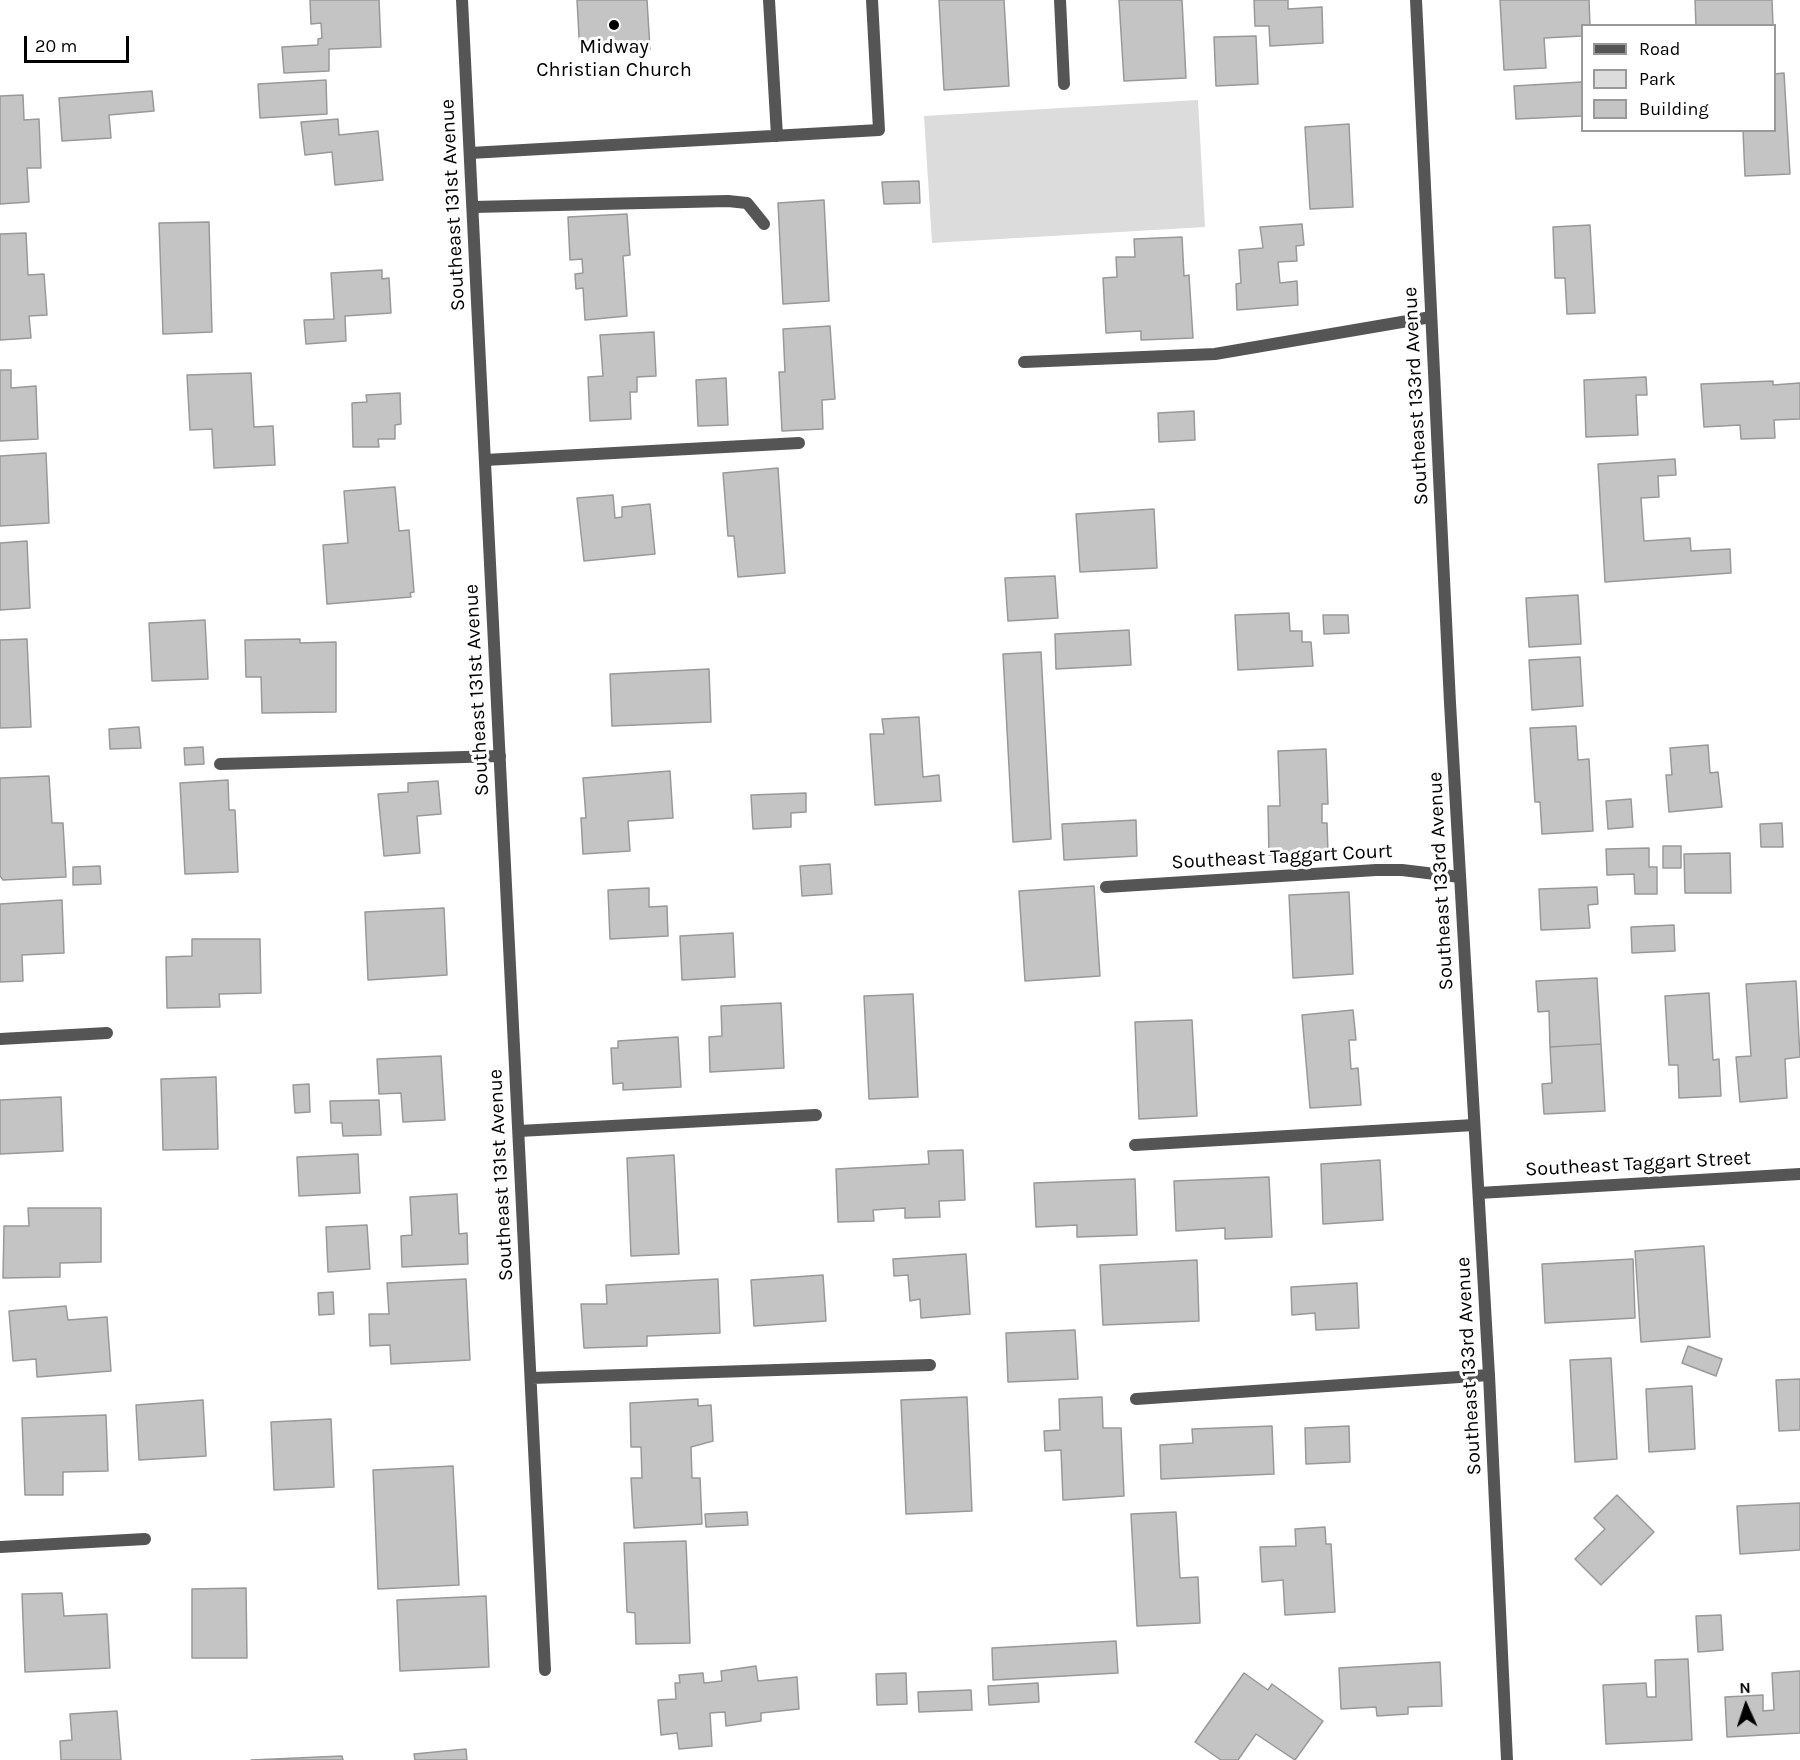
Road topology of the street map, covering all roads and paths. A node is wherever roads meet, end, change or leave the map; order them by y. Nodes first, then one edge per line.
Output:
1 (462, 0) edge
2 (769, 0) edge
3 (872, 0) edge
4 (1060, 0) edge
5 (1416, 0) edge
6 (1064, 84) dead end
7 (777, 136) junction
8 (470, 153) junction
9 (472, 207) junction
10 (764, 224) dead end
11 (1431, 317) junction
12 (1024, 362) dead end
13 (799, 443) dead end
14 (485, 460) junction
15 (500, 756) junction
16 (220, 764) dead end
17 (1460, 877) junction
18 (1106, 887) dead end
19 (108, 1033) dead end
20 (0, 1039) edge
21 (816, 1115) dead end
22 (1474, 1125) junction
23 (519, 1131) junction
24 (1135, 1145) dead end
25 (1800, 1174) edge
26 (1479, 1192) junction
27 (930, 1365) dead end
28 (1489, 1375) junction
29 (531, 1378) junction
30 (1136, 1399) dead end
31 (145, 1539) dead end
32 (0, 1547) edge
33 (546, 1670) dead end
34 (1508, 1760) edge

1 - 8 street, Southeast 131st Avenue
2 - 7 street
3 - 7 street
4 - 6 street
5 - 11 street, Southeast 133rd Avenue
7 - 8 street
8 - 9 street, Southeast 131st Avenue
9 - 10 street
9 - 14 street, Southeast 131st Avenue
11 - 12 street
11 - 17 street, Southeast 133rd Avenue
13 - 14 street
14 - 15 street, Southeast 131st Avenue
15 - 16 street
15 - 23 street, Southeast 131st Avenue
17 - 18 street, Southeast Taggart Court
17 - 22 street, Southeast 133rd Avenue
19 - 20 street
21 - 23 street
22 - 24 street
22 - 26 street, Southeast 133rd Avenue
23 - 29 street, Southeast 131st Avenue
25 - 26 street, Southeast Taggart Street
26 - 28 street, Southeast 133rd Avenue
27 - 29 street
28 - 30 street
28 - 34 street, Southeast 133rd Avenue
29 - 33 street, Southeast 131st Avenue
31 - 32 street

